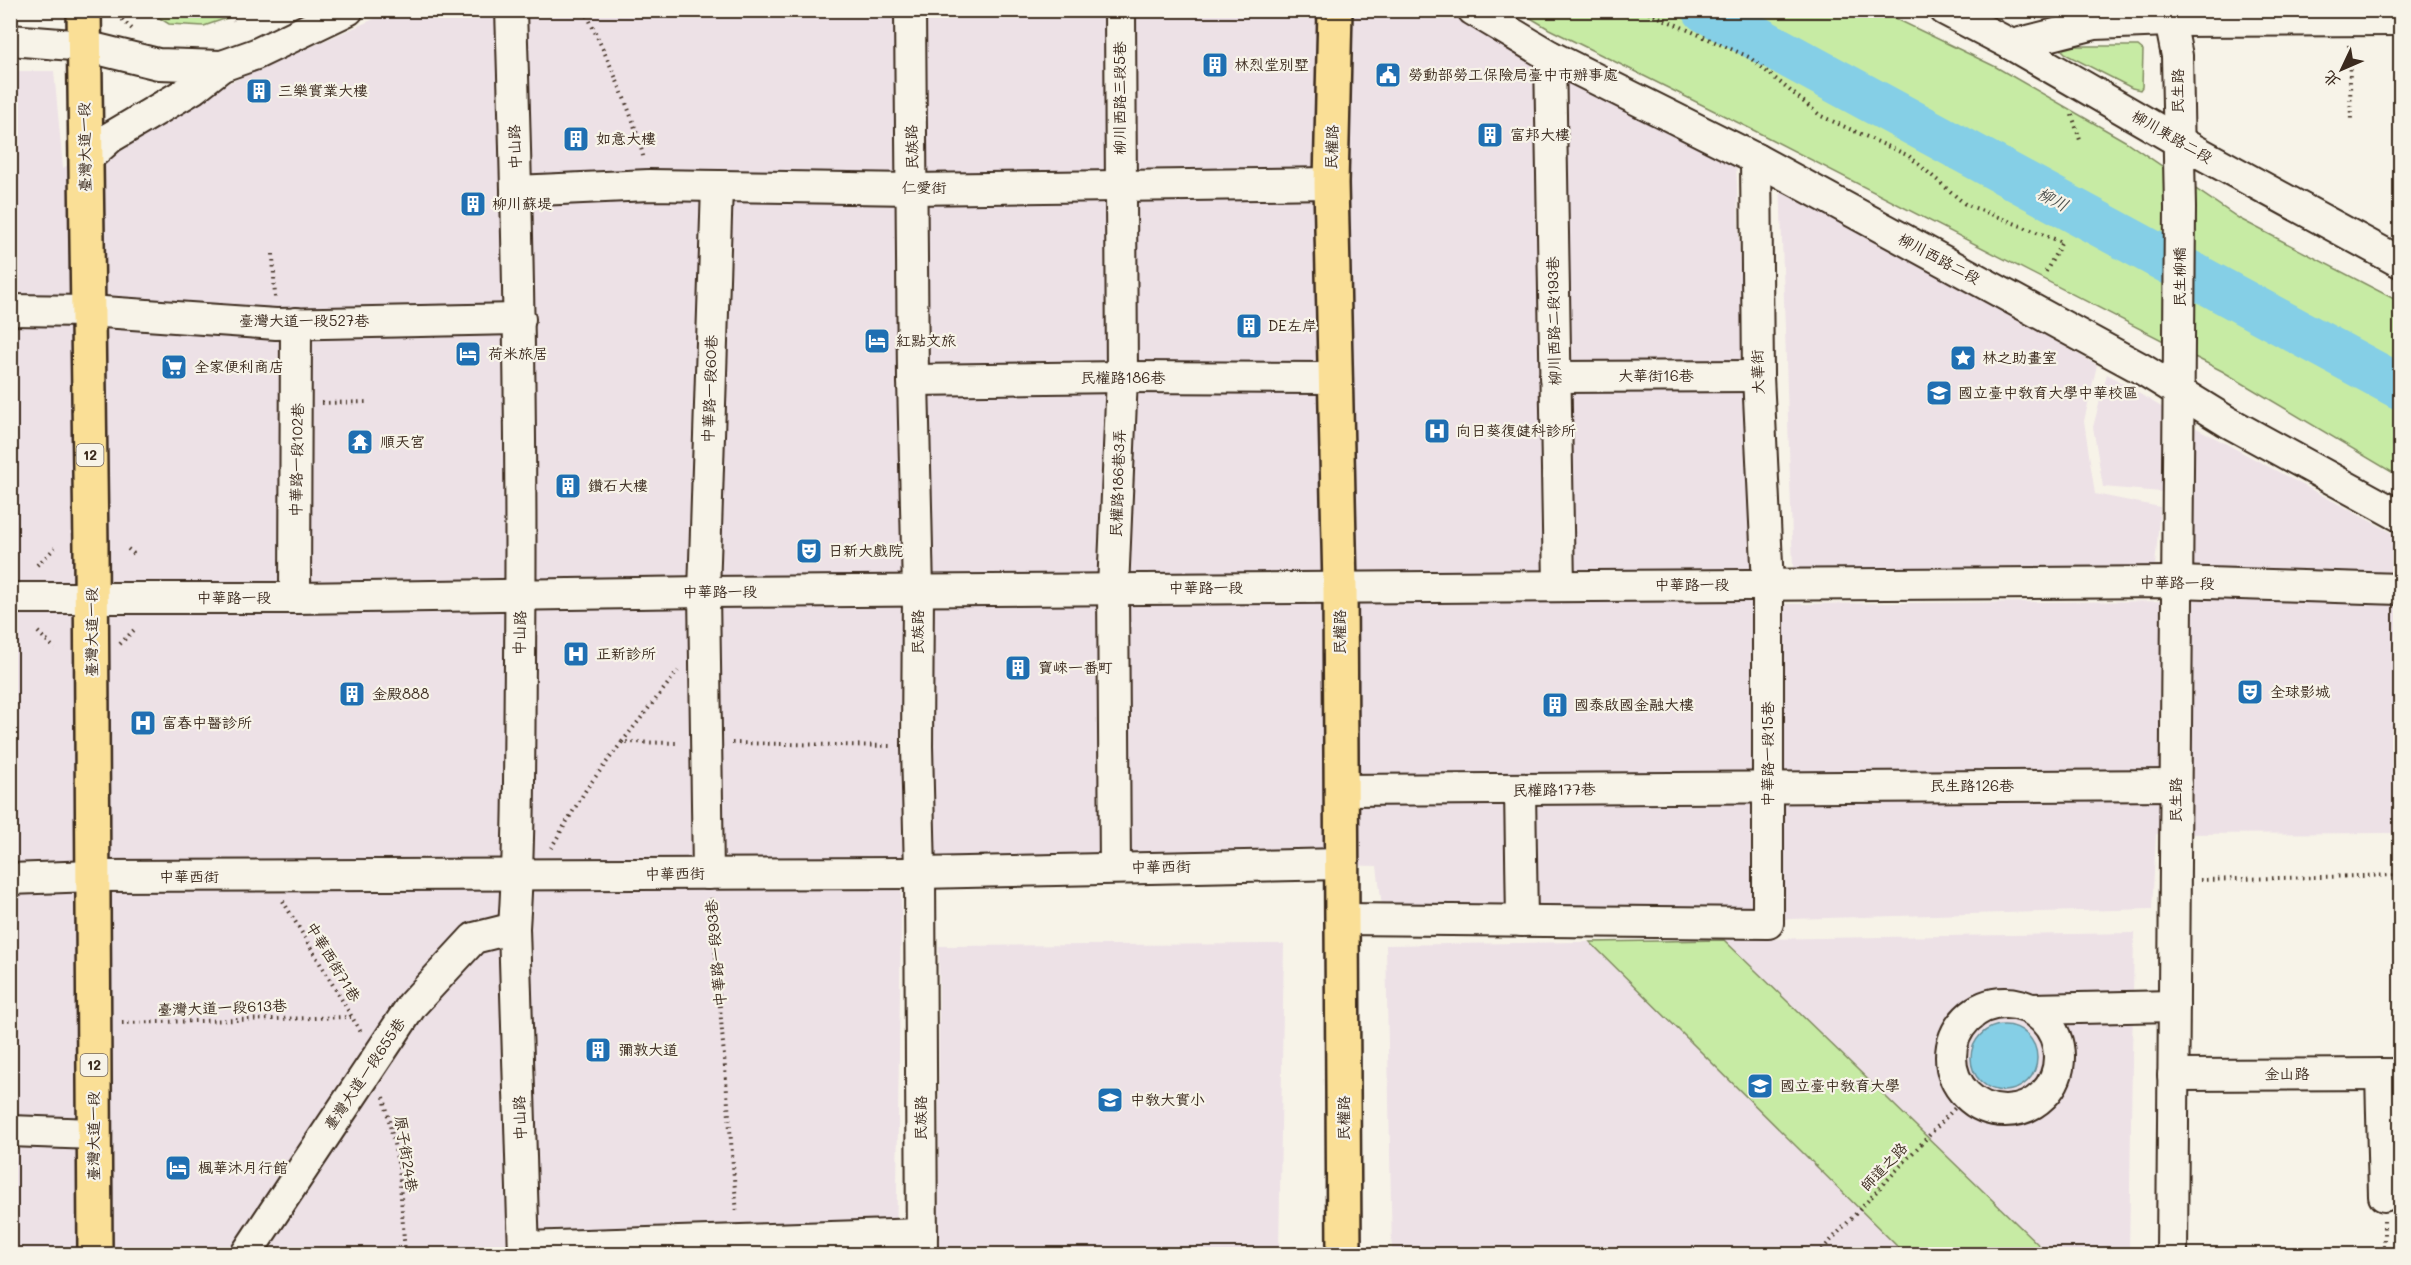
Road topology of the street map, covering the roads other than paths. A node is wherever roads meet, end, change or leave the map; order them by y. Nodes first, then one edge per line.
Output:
1 (84, 10) edge
2 (348, 10) edge
3 (511, 10) edge
4 (910, 10) edge
5 (1120, 10) edge
6 (1335, 10) edge
7 (1473, 10) edge
8 (1945, 10) edge
9 (2168, 16) edge
10 (2400, 21) edge
11 (10, 40) edge
12 (2012, 45) junction
13 (85, 46) junction
14 (1550, 56) junction
15 (222, 66) junction
16 (2178, 141) junction
17 (1756, 159) junction
18 (85, 160) junction
19 (1331, 183) junction
20 (1121, 185) junction
21 (717, 186) junction
22 (912, 189) junction
23 (516, 191) junction
24 (2180, 208) joint
25 (2400, 262) edge
26 (10, 310) edge
27 (89, 311) junction
28 (520, 319) junction
29 (286, 323) junction
30 (2180, 345) joint
31 (1758, 376) junction
32 (1122, 377) junction
33 (1555, 377) junction
34 (1334, 378) junction
35 (913, 380) junction
36 (2179, 393) junction
37 (2400, 516) edge
38 (2176, 582) junction
39 (1768, 585) junction
40 (1558, 586) junction
41 (1340, 588) junction
42 (1113, 589) junction
43 (2400, 589) edge
44 (918, 591) junction
45 (704, 592) junction
46 (520, 593) junction
47 (10, 598) edge
48 (295, 598) junction
49 (92, 599) junction
50 (2176, 785) junction
51 (1768, 787) junction
52 (1340, 790) junction
53 (1520, 790) junction
54 (1340, 864) junction
55 (1115, 867) junction
56 (920, 873) junction
57 (708, 874) junction
58 (93, 876) junction
59 (517, 876) junction
60 (10, 879) edge
61 (1341, 919) junction
62 (1522, 921) junction
63 (514, 928) junction
64 (2174, 1006) junction
65 (2031, 1009) junction
66 (2391, 1074) edge
67 (2174, 1075) junction
68 (10, 1131) edge
69 (94, 1134) junction
70 (2384, 1196) road end
71 (922, 1244) edge
72 (524, 1251) edge
73 (95, 1254) edge
74 (246, 1254) edge
75 (1344, 1254) edge
76 (2172, 1254) edge

1 - 13 main road, 臺灣大道一段 / 12
2 - 15 street
3 - 23 street, 中山路
4 - 22 street, 民族路
5 - 20 street, 柳川西路三段5巷
6 - 19 main road, 民權路
7 - 14 street, 柳川西路二段
8 - 12 street, 柳川東路二段
9 - 10 street
9 - 12 street
9 - 16 street, 民生路
11 - 13 street
12 - 16 street, 柳川東路二段
13 - 15 street
13 - 18 main road, 臺灣大道一段 / 12
14 - 17 street, 柳川西路二段
14 - 33 street, 柳川西路二段193巷
15 - 18 street
16 - 24 street, 民生路
16 - 25 street, 柳川東路二段
17 - 31 street, 大華街
17 - 36 street, 柳川西路二段
18 - 27 main road, 臺灣大道一段 / 12
19 - 20 street, 仁愛街
19 - 34 main road, 民權路
20 - 22 street, 仁愛街
20 - 32 street, 柳川西路三段5巷
21 - 22 street, 仁愛街
21 - 23 street, 仁愛街
21 - 45 street, 中華路一段60巷
22 - 35 street, 民族路
23 - 28 street, 中山路
24 - 30 street, 民生柳橋
26 - 27 street, 臺灣大道一段527巷
27 - 29 street, 臺灣大道一段527巷
27 - 49 main road, 臺灣大道一段 / 12
28 - 29 street, 臺灣大道一段527巷
28 - 46 street, 中山路
29 - 48 street, 中華路一段102巷
30 - 36 street, 民生路
31 - 33 street, 大華街16巷
31 - 39 street, 大華街
32 - 34 street, 民權路186巷
32 - 35 street, 民權路186巷
32 - 42 street, 民權路186巷3弄
33 - 40 street, 柳川西路二段193巷
34 - 41 main road, 民權路
35 - 44 street, 民族路
36 - 37 street, 柳川西路二段
36 - 38 street, 民生路
38 - 39 street, 中華路一段
38 - 43 street, 中華路一段
38 - 50 street, 民生路
39 - 40 street, 中華路一段
39 - 51 street, 中華路一段15巷
40 - 41 street, 中華路一段
41 - 42 street, 中華路一段
41 - 52 main road, 民權路
42 - 44 street, 中華路一段
42 - 55 street, 民權路186巷3弄
44 - 45 street, 中華路一段
44 - 56 street, 民族路
45 - 46 street, 中華路一段
45 - 57 street
46 - 48 street, 中華路一段
46 - 59 street, 中山路
47 - 49 street, 中華路一段
48 - 49 street, 中華路一段
49 - 58 main road, 臺灣大道一段 / 12
50 - 51 street, 民生路126巷
50 - 64 street, 民生路
51 - 53 street, 民權路177巷
51 - 62 street, 中華路一段15巷
52 - 53 street, 民權路177巷
52 - 54 main road, 民權路
53 - 62 street
54 - 55 street, 中華西街
54 - 61 main road, 民權路
55 - 56 street, 中華西街
56 - 57 street, 中華西街
56 - 71 street, 民族路
57 - 59 street, 中華西街
58 - 59 street, 中華西街
58 - 60 street, 中華西街
58 - 69 main road, 臺灣大道一段 / 12
59 - 63 street, 中山路
61 - 62 street
61 - 75 main road, 民權路
63 - 72 street, 中山路
63 - 74 street, 臺灣大道一段655巷
64 - 65 street
64 - 67 street, 民生路
65 - 65 street
66 - 67 street, 金山路
66 - 70 street
67 - 76 street, 民生路
68 - 69 street
69 - 73 main road, 臺灣大道一段 / 12
71 - 72 street

